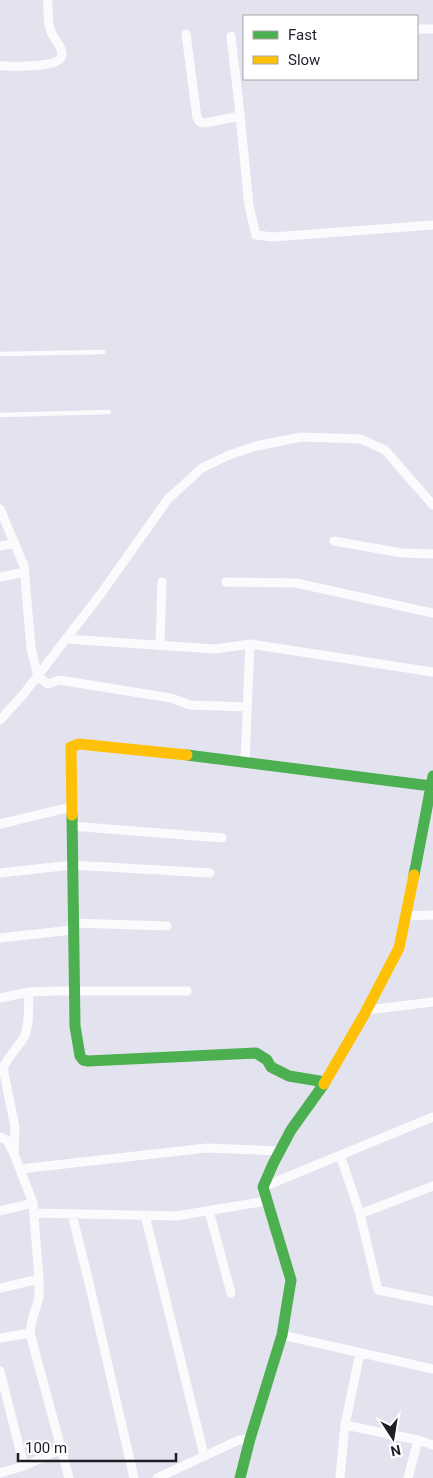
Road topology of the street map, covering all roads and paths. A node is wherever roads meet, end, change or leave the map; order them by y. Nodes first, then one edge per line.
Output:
1 (48, 0) edge
2 (418, 29) edge
3 (433, 29) edge
4 (186, 34) dead end
5 (231, 36) dead end
6 (0, 66) edge
7 (240, 116) junction
8 (433, 225) edge
9 (103, 352) dead end
10 (0, 354) edge
11 (108, 412) dead end
12 (0, 415) edge
13 (433, 505) edge
14 (0, 509) edge
15 (334, 541) dead end
16 (15, 543) junction
17 (0, 546) edge
18 (433, 554) edge
19 (25, 572) junction
20 (0, 577) edge
21 (162, 582) dead end
22 (226, 582) dead end
23 (433, 613) edge
24 (66, 639) junction
25 (250, 644) junction
26 (160, 646) junction
27 (433, 672) edge
28 (38, 677) junction
29 (247, 707) junction
30 (0, 720) edge
31 (245, 762) junction
32 (432, 781) edge
33 (71, 807) junction
34 (0, 824) edge
35 (71, 826) junction
36 (222, 838) dead end
37 (72, 865) junction
38 (0, 873) edge
39 (210, 873) dead end
40 (433, 915) edge
41 (406, 916) junction
42 (166, 926) dead end
43 (72, 927) junction
44 (0, 938) edge
45 (74, 991) junction
46 (188, 991) dead end
47 (29, 992) junction
48 (0, 998) edge
49 (433, 1002) edge
50 (367, 1010) junction
51 (2, 1068) edge
52 (325, 1082) junction
53 (433, 1117) edge
54 (0, 1137) edge
55 (280, 1151) junction
56 (14, 1154) junction
57 (340, 1155) junction
58 (20, 1169) junction
59 (433, 1186) edge
60 (263, 1187) junction
61 (267, 1201) junction
62 (33, 1203) junction
63 (0, 1211) edge
64 (209, 1211) junction
65 (34, 1213) junction
66 (72, 1214) junction
67 (360, 1214) junction
68 (145, 1215) junction
69 (39, 1279) junction
70 (0, 1288) edge
71 (231, 1292) dead end
72 (433, 1301) edge
73 (30, 1333) junction
74 (282, 1335) junction
75 (0, 1338) edge
76 (360, 1353) junction
77 (433, 1368) edge
78 (0, 1371) edge
79 (346, 1425) junction
80 (250, 1439) junction
81 (418, 1440) junction
82 (433, 1445) edge
83 (60, 1450) junction
84 (204, 1455) junction
85 (24, 1466) junction
86 (0, 1473) edge
87 (69, 1478) edge
88 (134, 1478) edge
89 (157, 1478) edge
90 (240, 1478) edge
91 (340, 1478) edge
92 (408, 1478) edge

1 - 6 street
2 - 3 street
4 - 7 street
5 - 7 street
7 - 8 street
9 - 10 lane
11 - 12 lane
13 - 24 street
14 - 16 street
15 - 18 street
16 - 17 street
16 - 19 street
19 - 20 street
19 - 28 street
21 - 26 street
22 - 23 street
24 - 26 street
24 - 28 street
25 - 26 street
25 - 27 street
25 - 29 street
28 - 29 street
28 - 30 street
29 - 31 street
31 - 32 street
31 - 33 street
32 - 41 street
33 - 34 street
33 - 35 street
35 - 36 street
35 - 37 street
37 - 38 street
37 - 39 street
37 - 43 street
40 - 41 street
41 - 50 street
42 - 43 street
43 - 44 street
43 - 45 street
45 - 46 street
45 - 47 street
45 - 52 street
47 - 48 street
47 - 51 street
49 - 50 street
50 - 52 street
51 - 56 street
52 - 55 street
53 - 57 street
54 - 56 street
55 - 58 street
55 - 60 street
56 - 58 street
57 - 60 street
57 - 67 street
58 - 62 street
59 - 67 street
60 - 61 street
61 - 64 street
61 - 74 street
62 - 63 street
62 - 65 street
64 - 68 street
64 - 71 street
65 - 66 street
65 - 69 street
66 - 68 street
66 - 88 street
67 - 72 street
68 - 84 street
69 - 70 street
69 - 73 street
73 - 75 street
73 - 83 street
74 - 76 street
74 - 80 street
76 - 77 street
76 - 79 street
78 - 85 street
79 - 81 street
79 - 91 street
80 - 84 street
80 - 90 street
81 - 82 street
81 - 92 street
83 - 85 street
83 - 87 street
84 - 89 street
85 - 86 street

